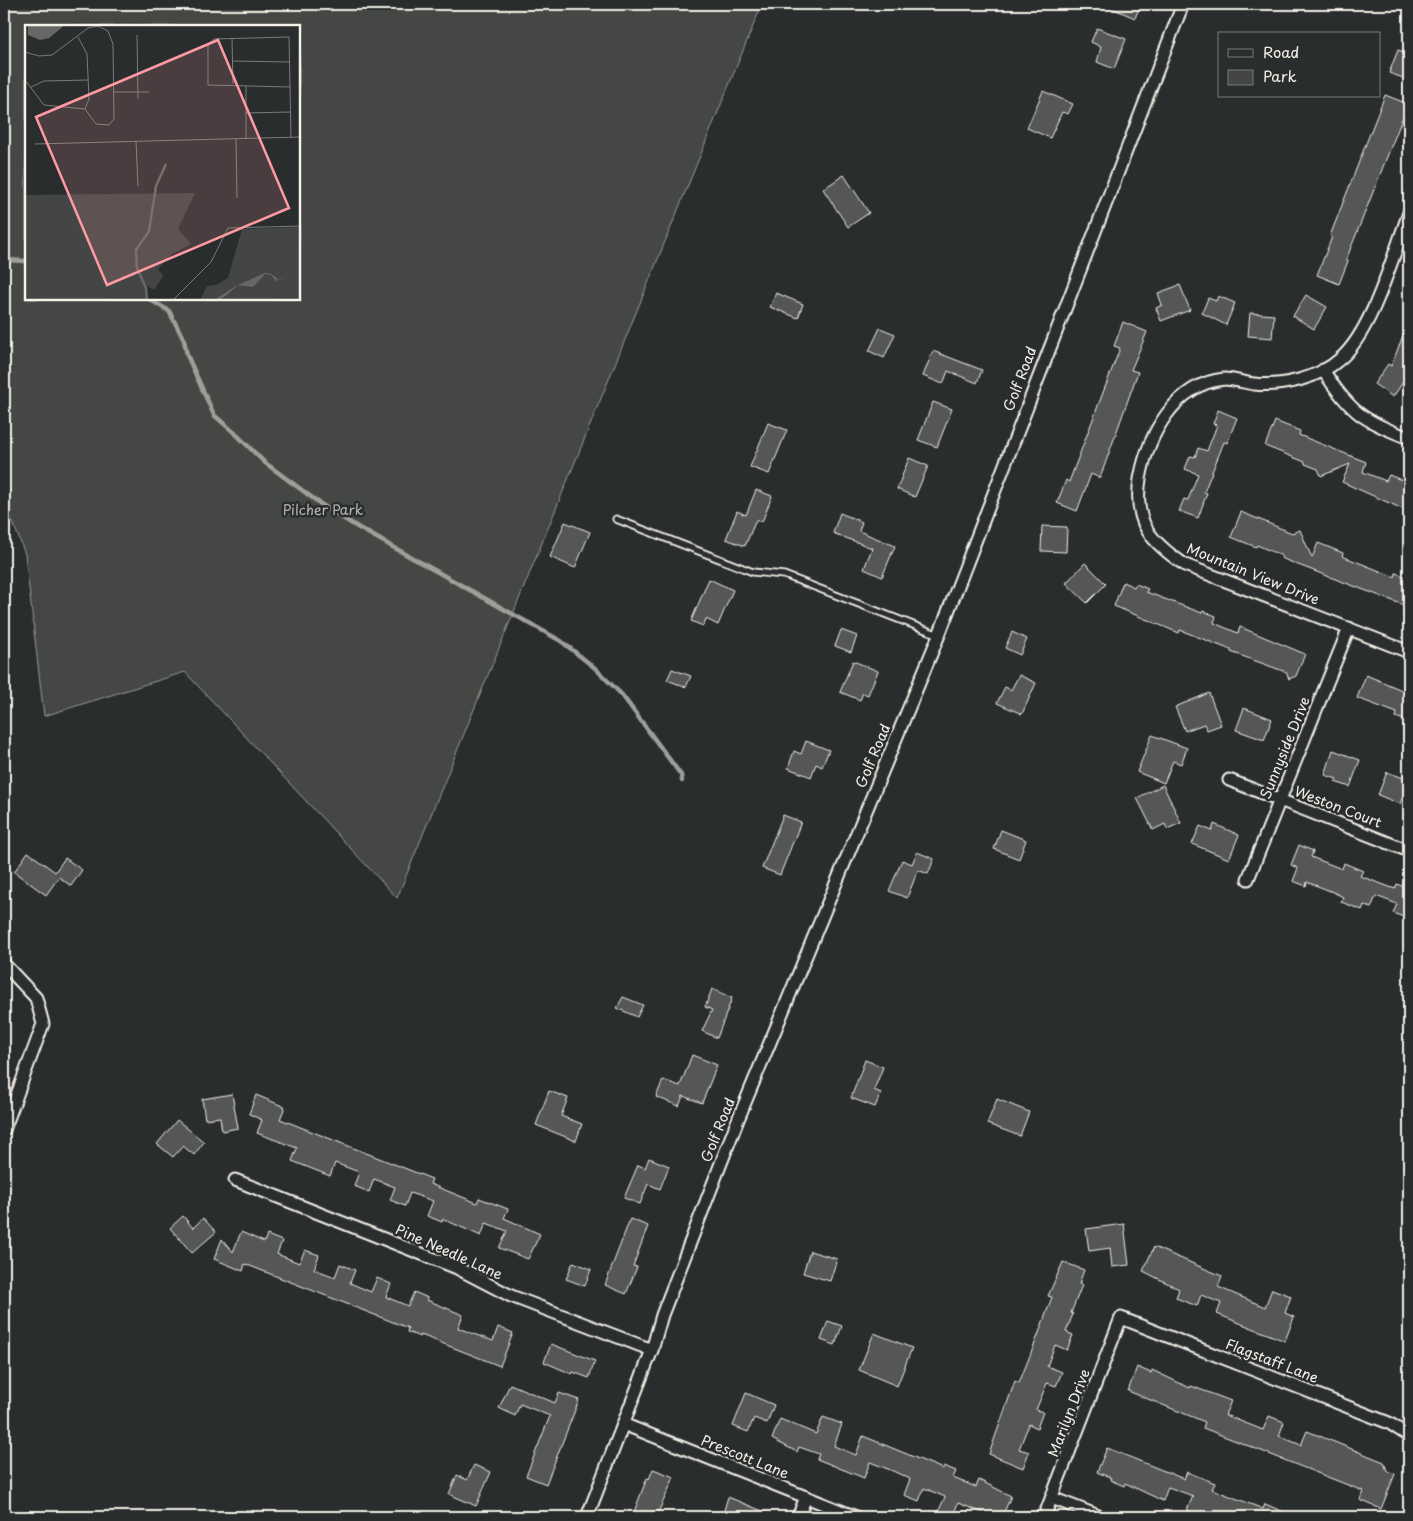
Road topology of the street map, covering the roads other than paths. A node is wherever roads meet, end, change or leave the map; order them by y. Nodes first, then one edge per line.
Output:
1 (1183, 4) edge
2 (1409, 213) edge
3 (1323, 370) junction
4 (1409, 438) edge
5 (616, 519) dead end
6 (1349, 628) junction
7 (939, 635) junction
8 (1409, 652) edge
9 (1229, 780) dead end
10 (1280, 800) junction
11 (1409, 851) edge
12 (1248, 878) dead end
13 (4, 964) edge
14 (4, 1130) edge
15 (235, 1180) dead end
16 (1121, 1318) joint
17 (652, 1350) junction
18 (623, 1424) junction
19 (1409, 1436) edge
20 (806, 1497) junction
21 (1052, 1498) junction
22 (587, 1517) edge
23 (798, 1517) edge
24 (856, 1517) edge
25 (1044, 1517) edge
26 (1101, 1517) edge

1 - 7 street, Golf Road
2 - 3 street, Mountain View Drive
3 - 4 street
3 - 6 street, Mountain View Drive
5 - 7 lane
6 - 8 street, Mountain View Drive
6 - 10 street, Sunnyside Drive
7 - 17 street, Golf Road
9 - 10 street, Weston Court
10 - 11 street, Weston Court
10 - 12 street, Sunnyside Drive
13 - 14 street
15 - 17 street, Pine Needle Lane
16 - 19 street, Flagstaff Lane
16 - 21 street, Marilyn Drive
17 - 18 street, Golf Road
18 - 20 street, Prescott Lane
18 - 22 street, Golf Road
20 - 23 street
20 - 24 street, Prescott Lane
21 - 25 street, Marilyn Drive
21 - 26 street

